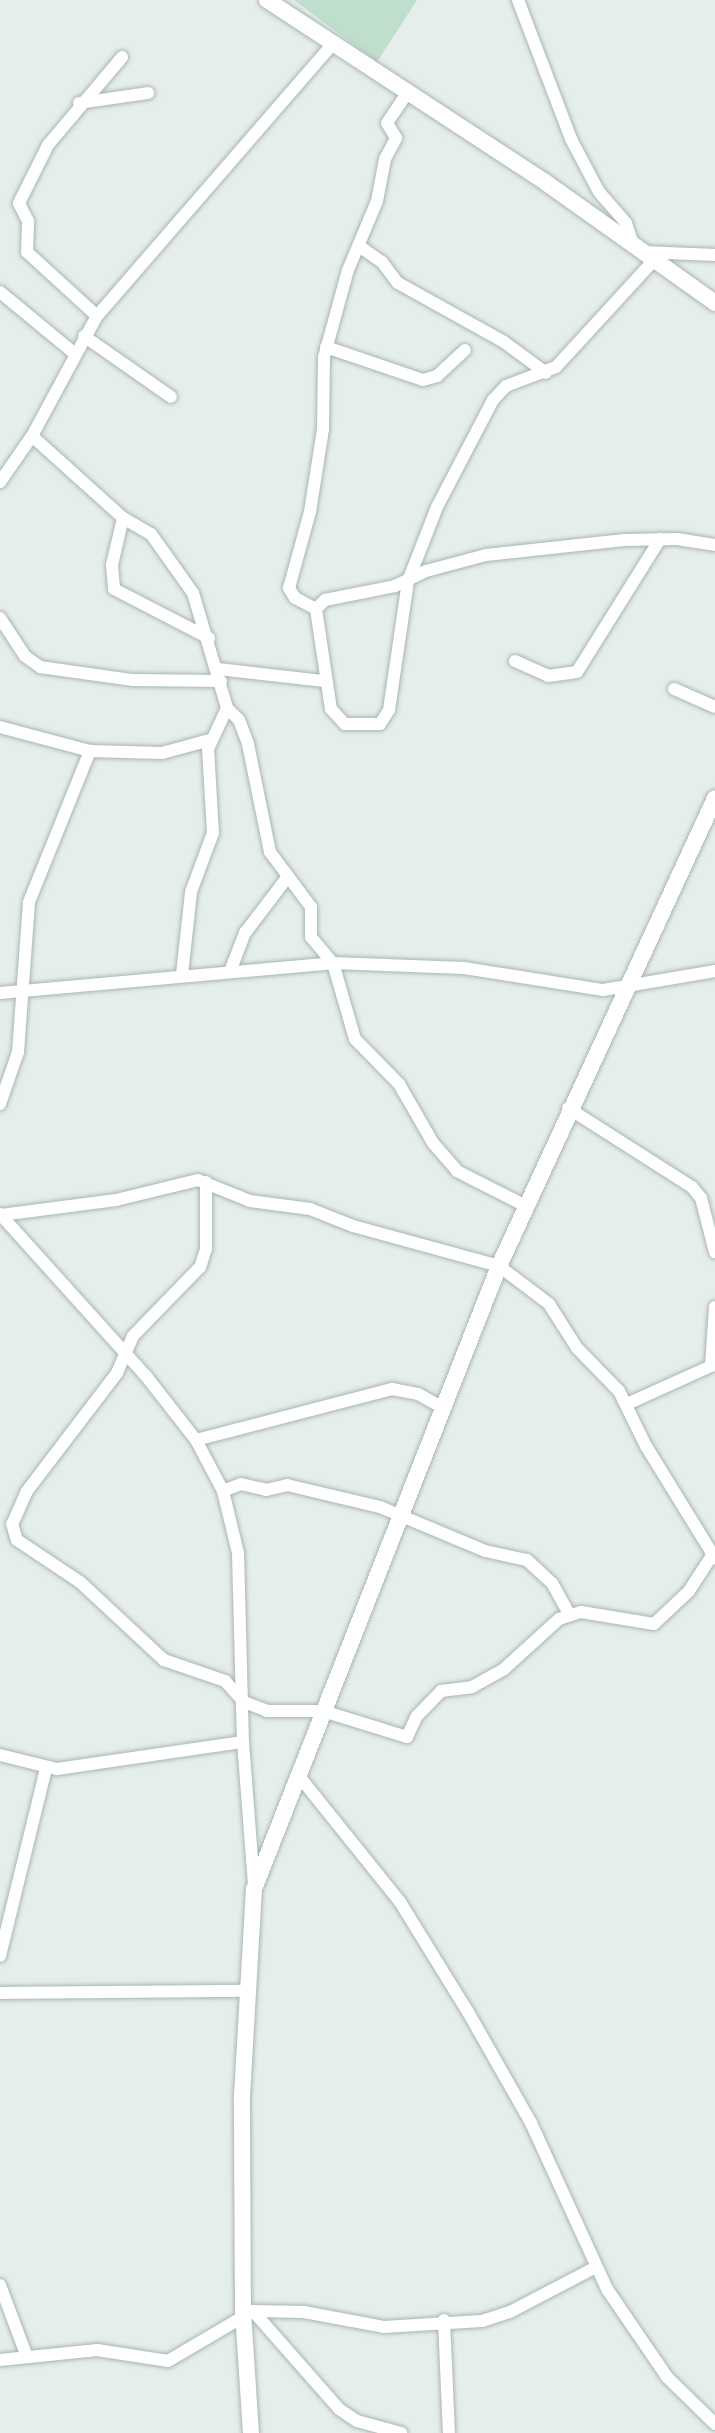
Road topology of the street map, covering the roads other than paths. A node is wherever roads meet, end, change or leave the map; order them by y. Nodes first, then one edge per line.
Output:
1 (267, 0) edge
2 (518, 0) edge
3 (334, 42) junction
4 (122, 57) dead end
5 (148, 93) dead end
6 (407, 93) junction
7 (79, 103) junction
8 (359, 246) junction
9 (644, 252) junction
10 (715, 255) edge
11 (0, 292) edge
12 (715, 303) edge
13 (97, 316) junction
14 (84, 336) junction
15 (326, 347) junction
16 (465, 350) dead end
17 (74, 353) junction
18 (546, 373) junction
19 (171, 397) dead end
20 (32, 436) junction
21 (0, 480) edge
22 (123, 518) junction
23 (660, 539) junction
24 (715, 545) edge
25 (408, 581) junction
26 (316, 609) junction
27 (0, 618) edge
28 (209, 638) junction
29 (515, 661) dead end
30 (219, 675) junction
31 (324, 681) junction
32 (674, 689) dead end
33 (715, 707) edge
34 (227, 708) junction
35 (0, 727) edge
36 (210, 740) junction
37 (90, 751) junction
38 (715, 798) edge
39 (286, 879) junction
40 (333, 963) junction
41 (231, 969) junction
42 (715, 971) edge
43 (182, 974) junction
44 (626, 984) junction
45 (20, 991) junction
46 (0, 993) edge
47 (0, 1104) edge
48 (568, 1108) junction
49 (206, 1182) junction
50 (526, 1206) junction
51 (0, 1214) edge
52 (715, 1252) edge
53 (499, 1266) junction
54 (715, 1307) edge
55 (126, 1351) junction
56 (627, 1404) junction
57 (443, 1408) junction
58 (196, 1440) junction
59 (223, 1491) junction
60 (400, 1515) junction
61 (714, 1556) edge
62 (569, 1614) junction
63 (244, 1702) junction
64 (323, 1711) junction
65 (243, 1742) junction
66 (0, 1755) edge
67 (46, 1769) junction
68 (298, 1775) junction
69 (254, 1889) junction
70 (0, 1956) edge
71 (245, 1991) junction
72 (0, 1993) edge
73 (596, 2267) junction
74 (0, 2285) edge
75 (248, 2313) junction
76 (444, 2320) junction
77 (27, 2357) junction
78 (0, 2360) edge
79 (715, 2424) edge
80 (251, 2433) edge
81 (401, 2433) edge
82 (449, 2433) edge

1 - 3 street
2 - 9 street
3 - 6 street
3 - 13 street
4 - 7 street
5 - 7 street
6 - 8 street
6 - 9 street
7 - 13 street
8 - 15 street
8 - 18 street
9 - 10 street
9 - 12 street
9 - 18 street
11 - 17 street
13 - 14 street
14 - 17 street
14 - 19 street
15 - 16 street
15 - 26 street
17 - 20 street
18 - 25 street
20 - 21 street
20 - 22 street
22 - 28 street
22 - 28 street
23 - 24 street
23 - 25 street
23 - 29 street
25 - 26 street
25 - 31 street
26 - 31 street
27 - 30 street
28 - 30 street
30 - 31 street
30 - 34 street
32 - 33 street
34 - 36 street
34 - 39 street
35 - 37 street
36 - 37 street
36 - 43 street
37 - 45 street
38 - 44 street
39 - 40 street
39 - 41 street
40 - 41 street
40 - 44 street
40 - 50 street
41 - 43 street
42 - 44 street
43 - 45 street
44 - 48 street
45 - 46 street
45 - 47 street
48 - 50 street
48 - 52 street
49 - 51 street
49 - 53 street
49 - 55 street
50 - 53 street
51 - 55 street
53 - 56 street
53 - 57 street
54 - 56 street
55 - 58 street
55 - 63 street
56 - 61 street
57 - 58 street
57 - 60 street
58 - 59 street
59 - 60 street
59 - 63 street
60 - 62 street
60 - 64 street
61 - 62 street
62 - 64 street
63 - 64 street
63 - 65 street
64 - 68 street
65 - 67 street
65 - 69 street
66 - 67 street
67 - 70 street
68 - 69 street
68 - 73 street
69 - 71 street
71 - 72 street
71 - 75 street
73 - 76 street
73 - 79 street
74 - 77 street
75 - 76 street
75 - 77 street
75 - 80 street
75 - 81 street
76 - 82 street
77 - 78 street

